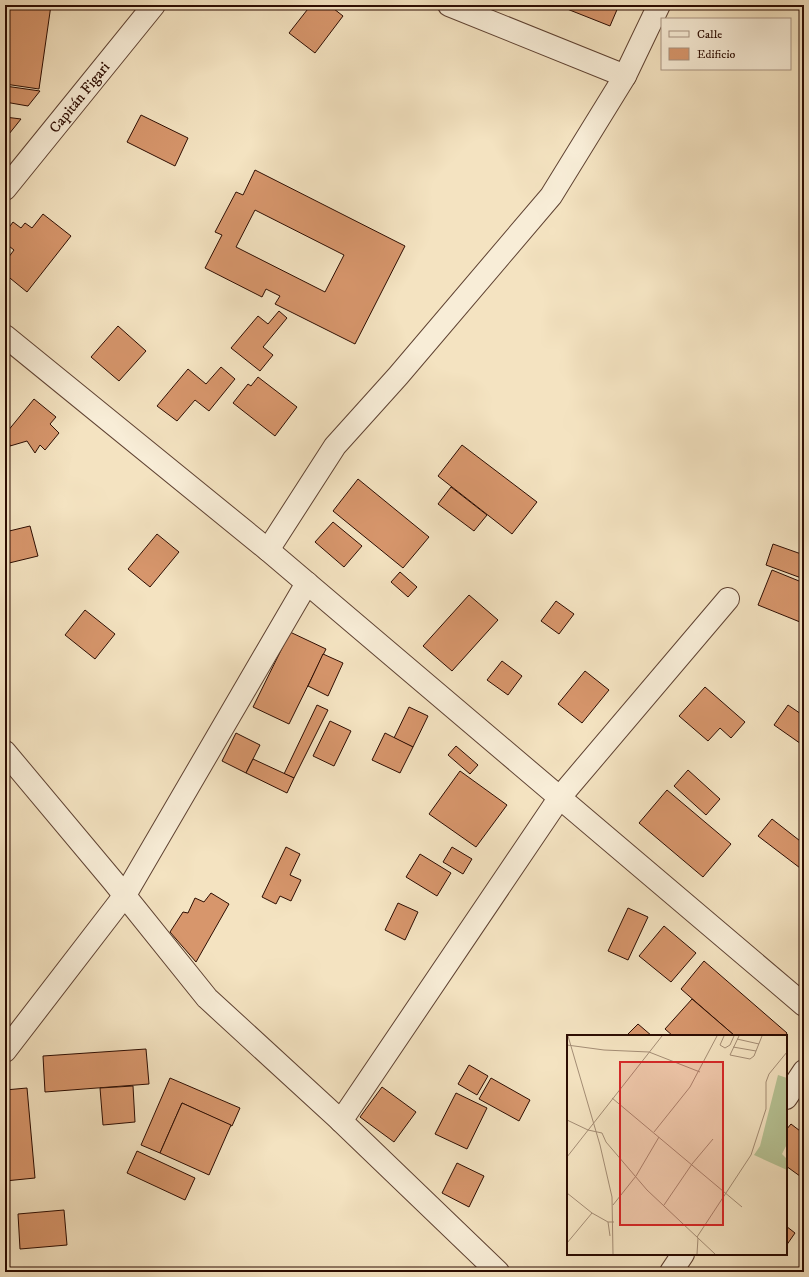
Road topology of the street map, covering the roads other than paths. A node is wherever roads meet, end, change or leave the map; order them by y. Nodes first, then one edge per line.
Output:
1 (154, 5) edge
2 (449, 5) edge
3 (659, 5) edge
4 (626, 76) junction
5 (5, 189) edge
6 (5, 336) edge
7 (268, 550) junction
8 (307, 583) junction
9 (728, 600) dead end
10 (5, 752) edge
11 (560, 797) junction
12 (125, 895) junction
13 (804, 1005) edge
14 (5, 1051) edge
15 (804, 1071) edge
16 (787, 1096) edge
17 (341, 1122) junction
18 (682, 1255) edge
19 (498, 1272) edge
20 (671, 1272) edge

1 - 5 street, Capitán Figari
2 - 4 street
3 - 4 street
4 - 7 street
6 - 7 street
7 - 8 street
8 - 11 street
8 - 12 street
9 - 11 street
10 - 12 street
11 - 13 street
11 - 17 street
12 - 14 street
12 - 17 street
15 - 16 street
17 - 19 street
18 - 20 street

